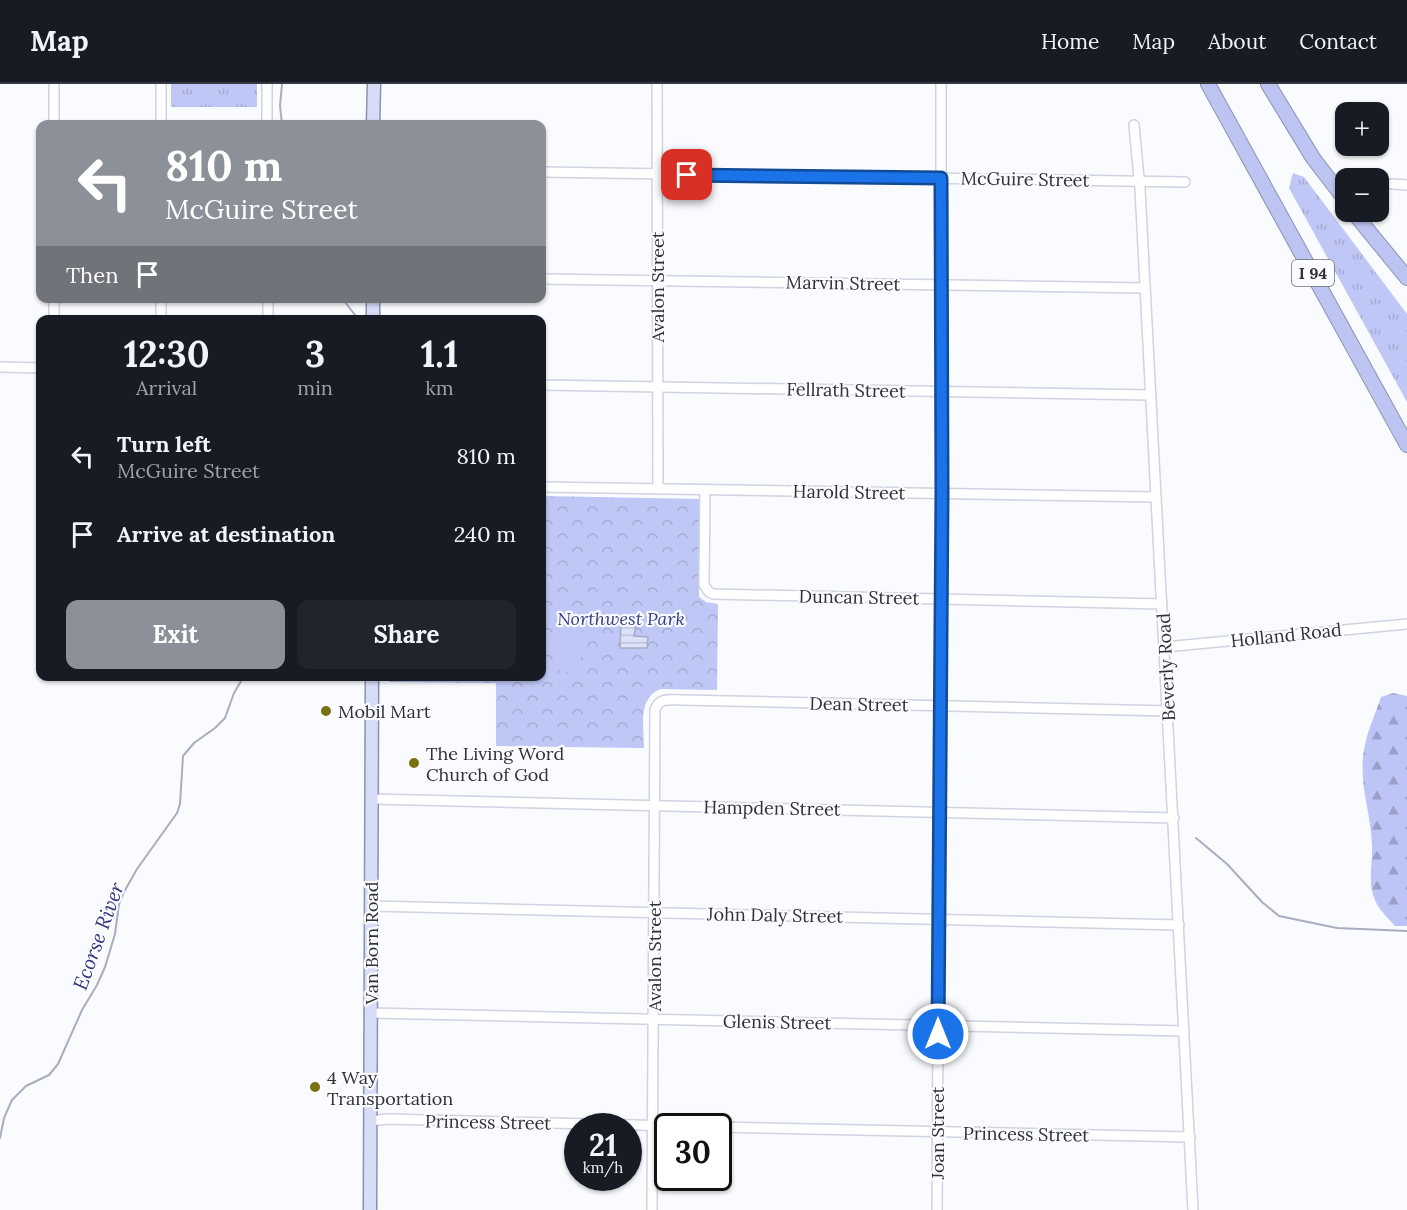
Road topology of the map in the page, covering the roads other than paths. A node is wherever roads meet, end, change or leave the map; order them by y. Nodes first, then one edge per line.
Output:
1 (54, 84) edge
2 (161, 84) edge
3 (267, 84) edge
4 (374, 84) edge
5 (657, 84) edge
6 (941, 84) edge
7 (1208, 84) edge
8 (1268, 84) edge
9 (54, 120) edge
10 (161, 120) edge
11 (267, 120) edge
12 (374, 120) edge
13 (1134, 125) dead end
14 (546, 172) edge
15 (657, 174) junction
16 (941, 178) junction
17 (1140, 180) junction
18 (1185, 182) dead end
19 (1392, 184) dead end
20 (1407, 184) edge
21 (1335, 187) edge
22 (1361, 222) edge
23 (1407, 278) edge
24 (546, 279) edge
25 (657, 281) junction
26 (942, 284) junction
27 (1145, 288) junction
28 (0, 368) edge
29 (36, 368) edge
30 (546, 385) edge
31 (657, 388) junction
32 (942, 391) junction
33 (1151, 395) junction
34 (1407, 444) edge
35 (546, 488) edge
36 (658, 489) junction
37 (705, 490) junction
38 (942, 494) junction
39 (1156, 497) junction
40 (941, 599) junction
41 (1162, 604) junction
42 (1407, 624) edge
43 (1165, 647) junction
44 (372, 681) edge
45 (659, 702) joint
46 (940, 706) junction
47 (1168, 711) junction
48 (371, 799) junction
49 (655, 806) junction
50 (939, 812) junction
51 (1174, 818) junction
52 (371, 906) junction
53 (654, 913) junction
54 (938, 919) junction
55 (1179, 925) junction
56 (370, 1013) junction
57 (653, 1019) junction
58 (938, 1026) junction
59 (1184, 1031) junction
60 (370, 1121) junction
61 (653, 1126) junction
62 (732, 1127) edge
63 (937, 1132) junction
64 (1190, 1137) junction
65 (370, 1210) edge
66 (652, 1210) edge
67 (937, 1210) edge
68 (1193, 1210) edge

1 - 9 street
2 - 10 street
3 - 11 street
4 - 12 main road
5 - 15 street, Avalon Street
6 - 16 street, Joan Street
7 - 34 highway, I 94
8 - 21 highway
13 - 17 street, Beverly Road
14 - 15 street, McGuire Street
15 - 16 street, McGuire Street
15 - 25 street, Avalon Street
16 - 17 street, McGuire Street
16 - 26 street, Joan Street
17 - 18 street, McGuire Street
17 - 27 street, Beverly Road
19 - 20 street
22 - 23 highway
24 - 25 street, Marvin Street
25 - 26 street, Marvin Street
25 - 31 street, Avalon Street
26 - 27 street, Marvin Street
26 - 32 street, Joan Street
27 - 33 street, Beverly Road
28 - 29 street
30 - 31 street, Fellrath Street
31 - 32 street, Fellrath Street
31 - 36 street, Avalon Street
32 - 33 street, Fellrath Street
32 - 38 street, Joan Street
33 - 39 street, Beverly Road
35 - 36 street, Harold Street
36 - 37 street, Harold Street
37 - 38 street, Harold Street
37 - 40 street, Duncan Street
38 - 39 street, Harold Street
38 - 40 street, Joan Street
39 - 41 street, Beverly Road
40 - 41 street, Duncan Street
40 - 46 street, Joan Street
41 - 43 street, Beverly Road
42 - 43 street, Holland Road
43 - 47 street, Beverly Road
44 - 48 main road, Van Born Road
45 - 46 street, Dean Street
45 - 49 street, Avalon Street
46 - 47 street, Dean Street
46 - 50 street, Joan Street
47 - 51 street, Beverly Road
48 - 49 street, Hampden Street
48 - 52 main road, Van Born Road
49 - 50 street, Hampden Street
49 - 53 street, Avalon Street
50 - 51 street, Hampden Street
50 - 54 street, Joan Street
51 - 55 street, Beverly Road
52 - 53 street, John Daly Street
52 - 56 main road, Van Born Road
53 - 54 street, John Daly Street
53 - 57 street, Avalon Street
54 - 55 street, John Daly Street
54 - 58 street, Joan Street
55 - 59 street, Beverly Road
56 - 57 street, Glenis Street
56 - 60 main road, Van Born Road
57 - 58 street, Glenis Street
57 - 61 street, Avalon Street
58 - 59 street, Glenis Street
58 - 63 street, Joan Street
59 - 64 street, Beverly Road
60 - 61 street, Princess Street
60 - 65 main road, Van Born Road
61 - 66 street, Avalon Street
62 - 63 street, Princess Street
63 - 64 street, Princess Street
63 - 67 street, Joan Street
64 - 68 street, Beverly Road

